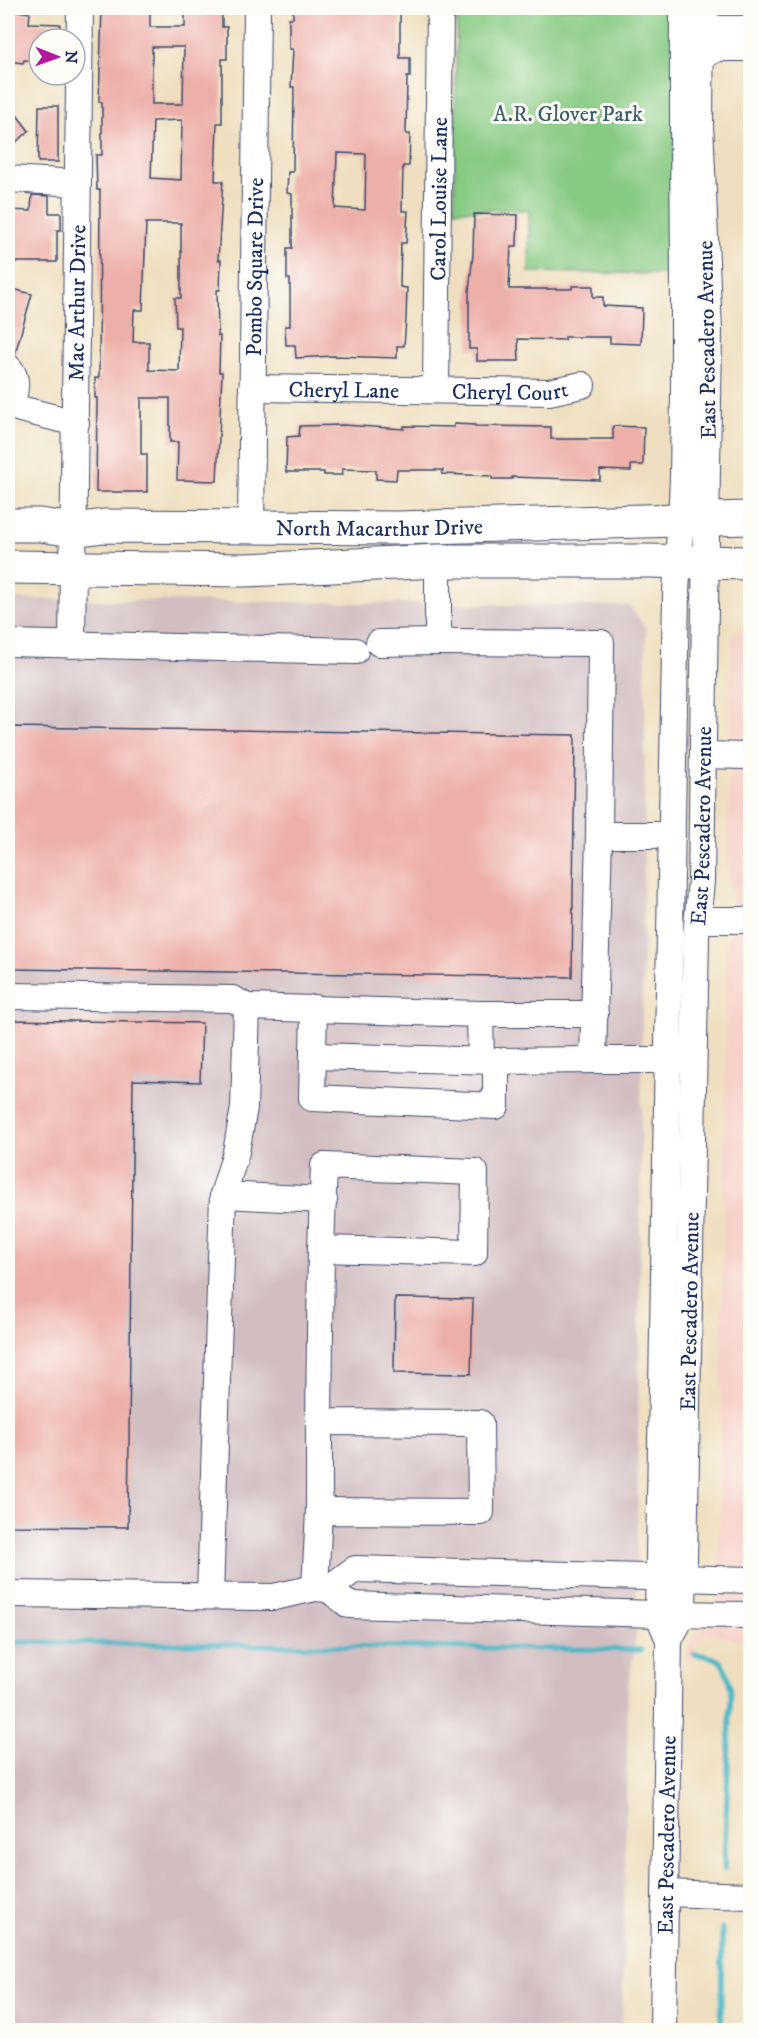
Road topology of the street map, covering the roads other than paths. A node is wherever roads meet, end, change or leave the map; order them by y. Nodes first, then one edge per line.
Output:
1 (80, 8) edge
2 (257, 8) edge
3 (440, 8) edge
4 (695, 12) edge
5 (750, 29) edge
6 (750, 48) edge
7 (701, 57) junction
8 (8, 179) edge
9 (78, 183) junction
10 (8, 367) edge
11 (582, 385) dead end
12 (252, 388) junction
13 (436, 389) junction
14 (9, 405) edge
15 (76, 423) junction
16 (750, 518) edge
17 (693, 520) junction
18 (8, 525) edge
19 (250, 528) junction
20 (74, 530) junction
21 (438, 561) junction
22 (692, 562) junction
23 (750, 563) edge
24 (8, 567) edge
25 (73, 568) junction
26 (438, 642) junction
27 (8, 643) edge
28 (72, 645) junction
29 (749, 754) edge
30 (703, 755) junction
31 (599, 835) junction
32 (672, 835) junction
33 (698, 920) junction
34 (750, 920) edge
35 (8, 996) edge
36 (247, 1007) junction
37 (315, 1008) junction
38 (480, 1014) junction
39 (595, 1014) junction
40 (313, 1056) junction
41 (488, 1060) junction
42 (593, 1060) junction
43 (667, 1060) junction
44 (694, 1060) junction
45 (224, 1196) junction
46 (324, 1200) junction
47 (321, 1249) junction
48 (319, 1422) junction
49 (319, 1511) junction
50 (421, 1572) junction
51 (671, 1576) junction
52 (750, 1580) edge
53 (321, 1589) junction
54 (8, 1594) edge
55 (210, 1596) junction
56 (420, 1607) junction
57 (671, 1614) junction
58 (750, 1615) edge
59 (665, 1893) junction
60 (750, 1896) edge
61 (663, 2031) edge

1 - 9 street, Mac Arthur Drive
2 - 12 street, Pombo Square Drive
3 - 13 street, Carol Louise Lane
4 - 5 street
4 - 7 street, East Pescadero Avenue
4 - 17 street, East Pescadero Avenue
6 - 7 street
7 - 17 street, East Pescadero Avenue
8 - 9 street
9 - 15 street, Mac Arthur Drive
10 - 14 street
11 - 13 street, Cheryl Court
12 - 13 street, Cheryl Lane
12 - 19 street, Pombo Square Drive
14 - 15 street
15 - 20 street, Mac Arthur Drive
16 - 17 main road, North Macarthur Drive
17 - 19 main road, North Macarthur Drive
17 - 22 street, East Pescadero Avenue
18 - 20 main road, North Macarthur Drive
19 - 20 main road, North Macarthur Drive
20 - 25 street, Mac Arthur Drive
21 - 22 main road, North Macarthur Drive
21 - 25 main road, North Macarthur Drive
21 - 26 street
22 - 23 main road, North Macarthur Drive
22 - 30 street, East Pescadero Avenue
22 - 32 street, East Pescadero Avenue
24 - 25 main road, North Macarthur Drive
25 - 28 street, Mac Arthur Drive
26 - 28 street
26 - 31 street
27 - 28 street
29 - 30 street
30 - 33 street, East Pescadero Avenue
31 - 32 street
31 - 39 street
32 - 43 street, East Pescadero Avenue
33 - 34 street
33 - 44 street, East Pescadero Avenue
35 - 36 street
36 - 37 street
36 - 45 street
37 - 38 street
37 - 40 street
38 - 39 street
38 - 41 street
39 - 42 street
40 - 41 street
40 - 41 street
41 - 42 street
42 - 43 street
43 - 44 street
43 - 51 street, East Pescadero Avenue
44 - 51 street, East Pescadero Avenue
45 - 46 street
45 - 55 street
46 - 47 street
46 - 47 street
47 - 48 street
48 - 49 street
48 - 49 street
49 - 53 street
50 - 51 street
50 - 53 street
50 - 56 street
51 - 52 street
51 - 57 street, East Pescadero Avenue
53 - 55 street
53 - 56 street
54 - 55 street
56 - 57 street
57 - 58 street
57 - 59 street, East Pescadero Avenue
59 - 60 street
59 - 61 street, East Pescadero Avenue

